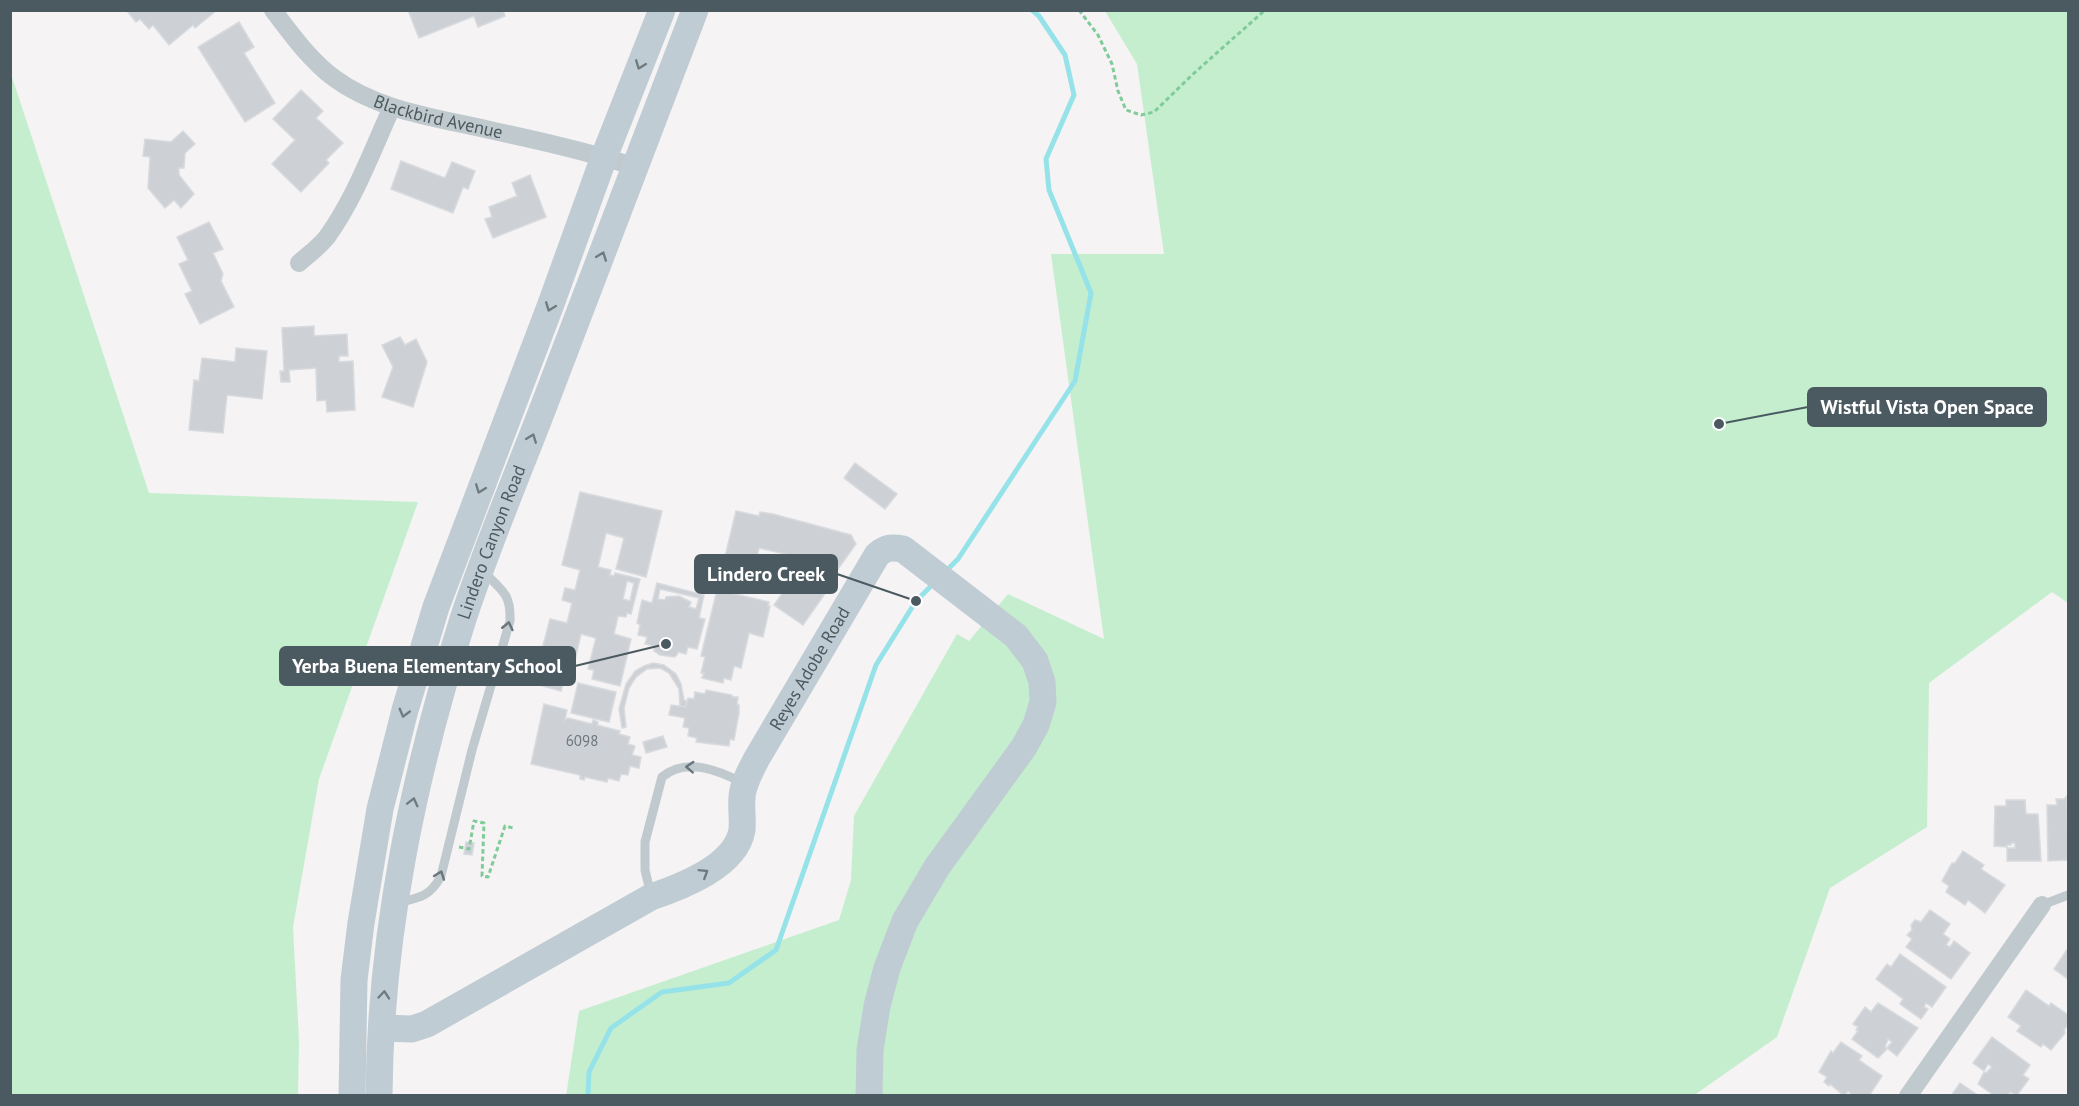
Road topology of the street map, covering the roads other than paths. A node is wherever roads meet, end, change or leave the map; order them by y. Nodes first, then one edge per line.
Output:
1 (273, 10) edge
2 (662, 10) edge
3 (695, 10) edge
4 (392, 107) junction
5 (604, 157) junction
6 (636, 166) junction
7 (300, 263) dead end
8 (482, 570) junction
9 (745, 785) junction
10 (2068, 895) edge
11 (651, 897) junction
12 (394, 903) junction
13 (2042, 905) joint
14 (382, 1028) junction
15 (352, 1095) edge
16 (379, 1095) edge
17 (869, 1095) edge
18 (1908, 1095) edge

1 - 4 street, Blackbird Avenue
2 -> 5 main road, Lindero Canyon Road
3 - 6 main road, Lindero Canyon Road
4 - 5 street, Blackbird Avenue
4 - 7 street
5 - 6 street, Blackbird Avenue
5 -> 15 main road, Lindero Canyon Road
8 -> 6 main road, Lindero Canyon Road
12 -> 8 main road, Lindero Canyon Road
12 -> 8 lane
11 -> 9 main road, Reyes Adobe Road
9 -> 11 lane
9 - 17 main road, Reyes Adobe Road
10 - 13 lane
11 - 14 main road, Reyes Adobe Road
14 -> 12 main road, Lindero Canyon Road
13 - 18 street
14 - 16 main road, Lindero Canyon Road

